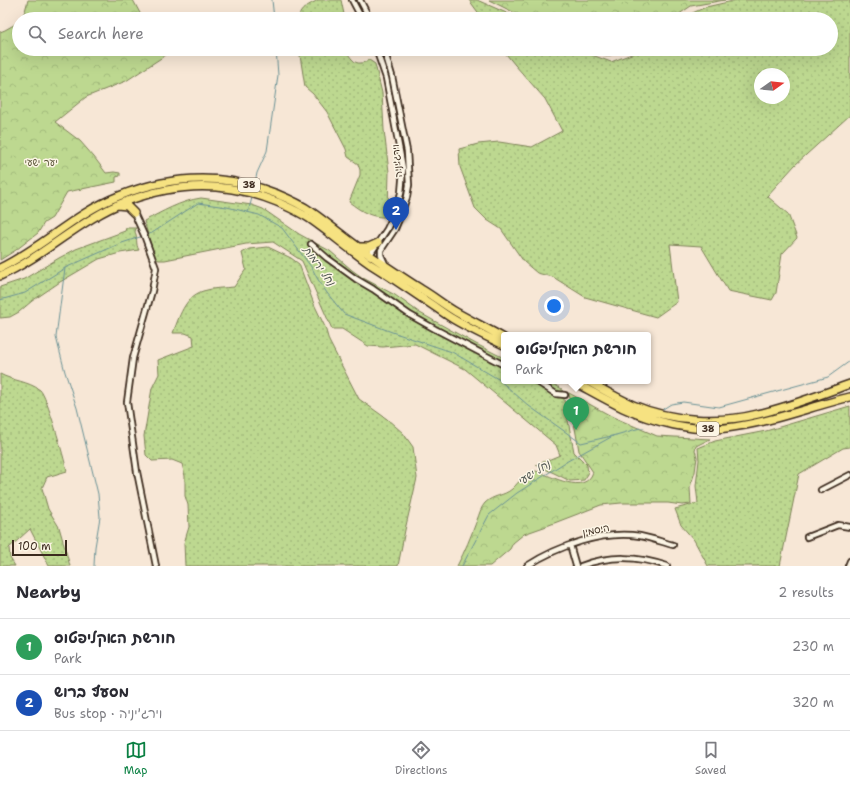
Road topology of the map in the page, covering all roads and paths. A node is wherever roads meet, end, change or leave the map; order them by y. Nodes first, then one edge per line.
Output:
1 (352, 0) edge
2 (360, 0) edge
3 (358, 12) edge
4 (366, 12) edge
5 (378, 56) edge
6 (386, 56) edge
7 (142, 196) junction
8 (117, 205) junction
9 (134, 213) junction
10 (378, 243) junction
11 (311, 244) dead end
12 (359, 247) junction
13 (369, 259) junction
14 (386, 266) junction
15 (0, 268) edge
16 (0, 276) edge
17 (501, 336) edge
18 (501, 344) edge
19 (501, 363) edge
20 (541, 384) edge
21 (578, 384) edge
22 (592, 384) edge
23 (850, 384) edge
24 (565, 395) dead end
25 (850, 397) edge
26 (850, 475) edge
27 (820, 490) dead end
28 (850, 527) edge
29 (807, 538) dead end
30 (570, 545) junction
31 (673, 545) dead end
32 (850, 561) edge
33 (156, 566) edge
34 (526, 566) edge
35 (576, 566) edge
36 (581, 566) edge
37 (667, 566) edge
38 (848, 566) edge

1 - 3 street
2 - 4 street
5 - 10 street, וירג'יניה
6 - 14 street, וירג'יניה
7 - 8 highway, 38
7 - 9 highway
7 - 13 highway, 38
8 - 9 highway
8 - 16 highway, 38
9 - 33 street
10 - 12 highway
10 - 13 street, וירג'יניה
11 - 19 street
12 - 13 highway, 38
12 - 15 highway, 38
13 - 14 highway, 38
13 - 18 highway, 38
14 - 17 highway, 38
20 - 24 street
21 - 25 highway, 38
22 - 23 highway, 38
26 - 27 street
28 - 29 street
30 - 31 street, היסמין
30 - 34 street, היסמין
30 - 35 street
32 - 38 street
36 - 37 street

